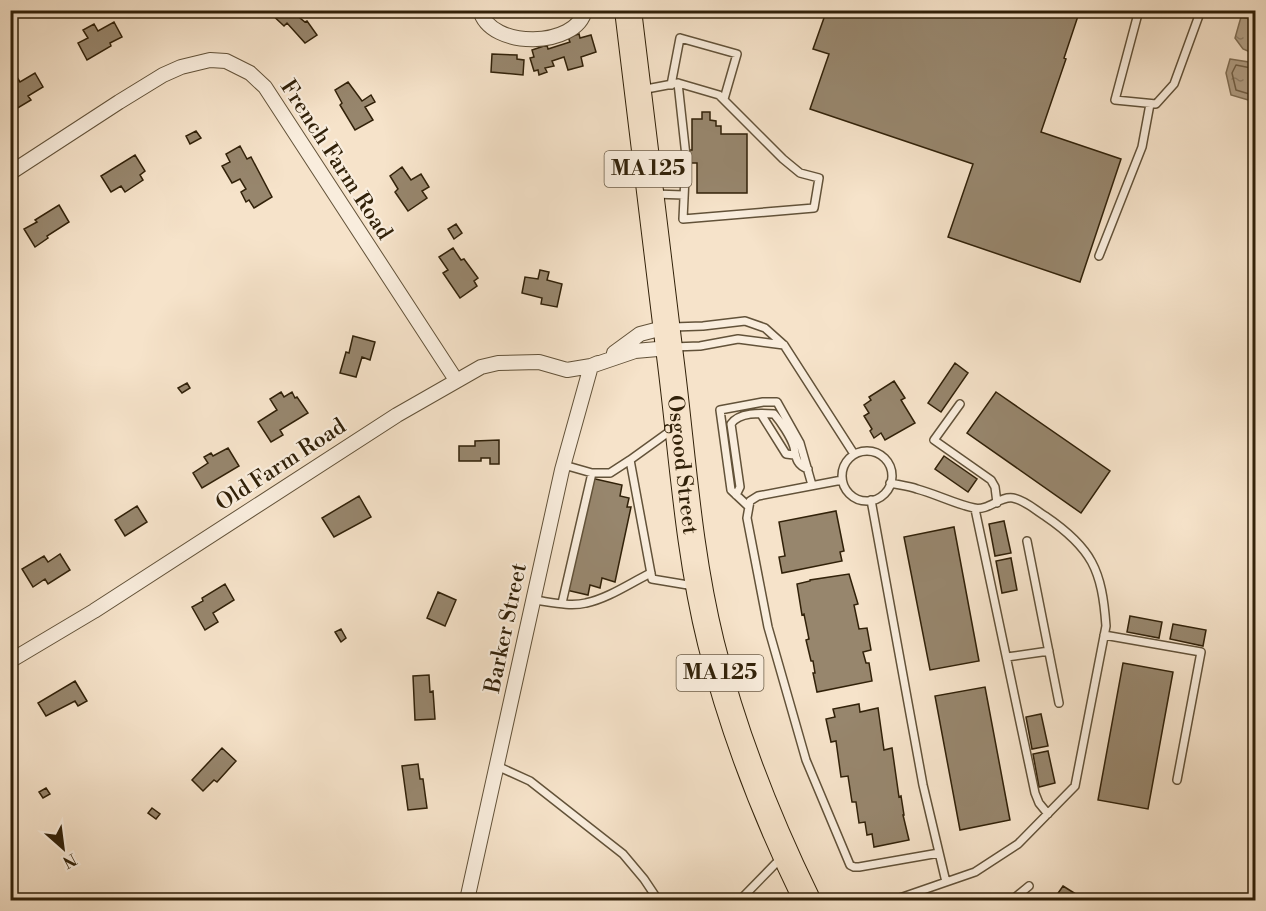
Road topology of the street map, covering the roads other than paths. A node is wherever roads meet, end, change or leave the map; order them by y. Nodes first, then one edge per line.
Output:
1 (480, 10) edge
2 (585, 10) edge
3 (628, 10) edge
4 (1139, 10) edge
5 (1201, 10) edge
6 (675, 84) junction
7 (638, 90) junction
8 (724, 99) junction
9 (1150, 104) junction
10 (10, 173) edge
11 (651, 194) junction
12 (684, 195) junction
13 (1099, 256) dead end
14 (668, 338) junction
15 (784, 345) junction
16 (591, 366) junction
17 (456, 380) junction
18 (960, 404) dead end
19 (761, 414) junction
20 (677, 426) junction
21 (854, 454) junction
22 (794, 455) junction
23 (630, 460) junction
24 (564, 465) junction
25 (808, 469) junction
26 (592, 473) junction
27 (842, 480) junction
28 (890, 483) junction
29 (812, 485) junction
30 (736, 495) junction
31 (871, 500) junction
32 (998, 503) junction
33 (748, 506) junction
34 (975, 508) junction
35 (1027, 541) dead end
36 (651, 573) junction
37 (699, 586) junction
38 (534, 600) junction
39 (562, 603) junction
40 (1104, 635) junction
41 (1049, 651) junction
42 (1007, 657) junction
43 (10, 661) edge
44 (1059, 703) dead end
45 (497, 766) junction
46 (1177, 780) dead end
47 (1048, 814) junction
48 (939, 853) junction
49 (785, 854) junction
50 (946, 882) junction
51 (1029, 886) dead end
52 (467, 900) edge
53 (658, 900) edge
54 (740, 900) edge
55 (807, 900) edge
56 (894, 900) edge
57 (1012, 900) edge

1 - 2 street
3 - 7 highway, Osgood Street / MA 125
4 - 9 lane
5 - 9 lane
6 - 7 lane
6 - 8 lane
6 - 8 lane
6 - 12 lane
7 - 11 highway, Osgood Street / MA 125
8 - 12 lane
9 - 13 lane
10 - 17 street, French Farm Road
11 - 12 lane
11 - 14 highway, Osgood Street / MA 125
14 - 15 lane
14 - 15 lane
14 - 16 street
14 - 16 street
14 - 20 highway, Osgood Street / MA 125
15 - 21 lane
16 - 17 street, Old Farm Road
16 - 24 street, Barker Street
17 - 43 street, Old Farm Road
18 - 32 lane
19 - 22 lane
19 - 22 lane
19 - 30 lane
20 - 23 lane
20 - 37 highway, Osgood Street / MA 125
21 - 27 lane
21 - 28 lane
22 - 25 lane
23 - 26 lane
23 - 36 lane
24 - 26 lane
24 - 38 street, Barker Street
25 - 29 lane
25 - 30 lane
26 - 39 lane
27 - 29 lane
27 - 31 lane
28 - 31 lane
28 - 34 lane
29 - 33 lane
30 - 33 lane
31 - 48 lane
32 - 34 lane
32 - 40 lane
33 - 48 lane
34 - 42 lane
35 - 41 lane
36 - 37 lane
36 - 39 lane
37 - 49 highway, Osgood Street / MA 125
38 - 39 lane
38 - 45 street, Barker Street
40 - 46 lane
40 - 47 lane
41 - 42 lane
41 - 44 lane
42 - 47 lane
45 - 52 street, Barker Street
45 - 53 lane
47 - 50 lane
48 - 50 lane
49 - 54 lane
49 - 55 highway, Osgood Street / MA 125
50 - 56 lane
51 - 57 lane

